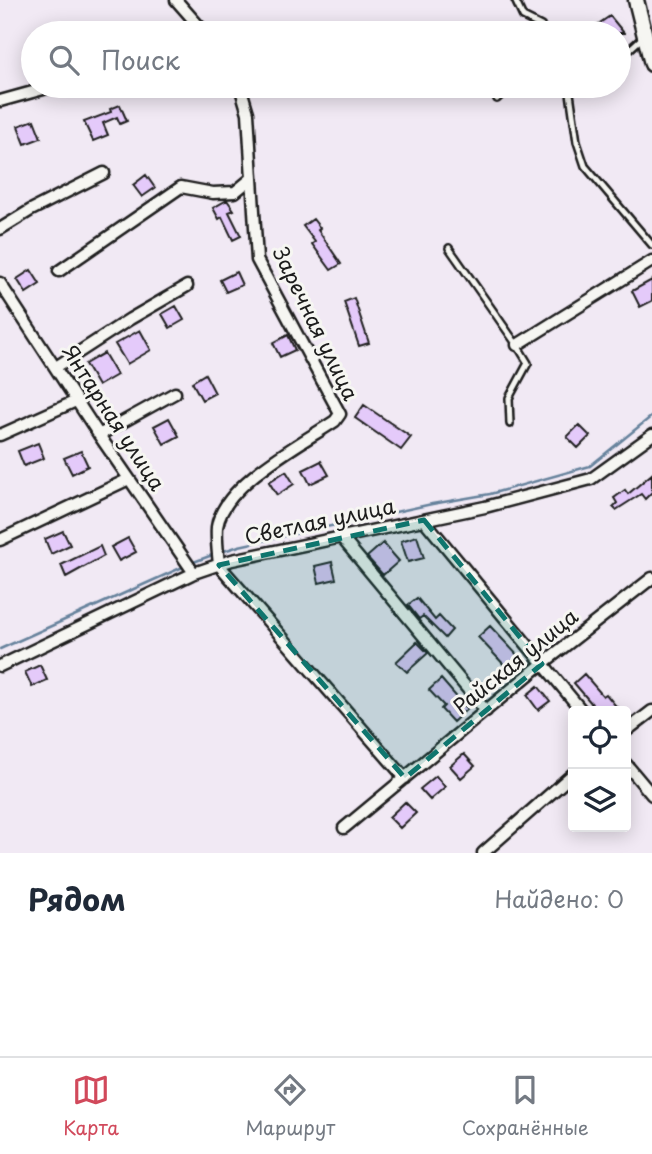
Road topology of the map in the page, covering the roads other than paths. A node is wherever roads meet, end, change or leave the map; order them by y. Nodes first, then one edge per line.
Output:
1 (176, 0) edge
2 (515, 0) edge
3 (636, 0) edge
4 (194, 21) edge
5 (531, 21) edge
6 (643, 36) junction
7 (631, 48) edge
8 (652, 64) edge
9 (21, 95) edge
10 (243, 98) edge
11 (571, 98) edge
12 (0, 101) edge
13 (104, 173) dead end
14 (252, 178) junction
15 (0, 229) edge
16 (652, 245) edge
17 (449, 248) dead end
18 (652, 261) edge
19 (59, 271) dead end
20 (0, 283) edge
21 (187, 286) dead end
22 (517, 345) junction
23 (56, 367) junction
24 (175, 393) dead end
25 (76, 401) junction
26 (510, 424) dead end
27 (0, 435) edge
28 (99, 435) junction
29 (652, 435) edge
30 (129, 479) junction
31 (424, 520) junction
32 (341, 537) junction
33 (0, 540) edge
34 (219, 565) junction
35 (194, 573) junction
36 (652, 578) edge
37 (542, 664) junction
38 (0, 666) edge
39 (578, 706) edge
40 (486, 711) junction
41 (652, 711) edge
42 (631, 727) edge
43 (630, 769) edge
44 (405, 778) junction
45 (568, 778) edge
46 (652, 795) edge
47 (344, 828) dead end
48 (483, 853) edge

1 - 4 street
2 - 5 lane
3 - 6 street
6 - 7 lane
6 - 8 street
9 - 12 street
10 - 14 street, Заречная улица
11 - 16 lane
13 - 15 street
14 - 19 street
14 - 34 street, Заречная улица
17 - 22 lane
18 - 22 street
20 - 23 street, Янтарная улица
21 - 23 street
22 - 26 lane
23 - 25 street, Янтарная улица
24 - 28 street
25 - 27 street
25 - 28 street, Янтарная улица
28 - 30 street, Янтарная улица
29 - 31 street, Светлая улица
30 - 33 street
30 - 35 street, Янтарная улица
31 - 32 street, Светлая улица
31 - 37 street
32 - 34 street, Светлая улица
32 - 40 street
34 - 35 street, Светлая улица
34 - 44 street
35 - 38 street, Светлая улица
36 - 37 street, Райская улица
37 - 39 street
37 - 40 street, Райская улица
40 - 44 street, Райская улица
41 - 42 street
43 - 46 street
44 - 47 street, Райская улица
45 - 48 street

